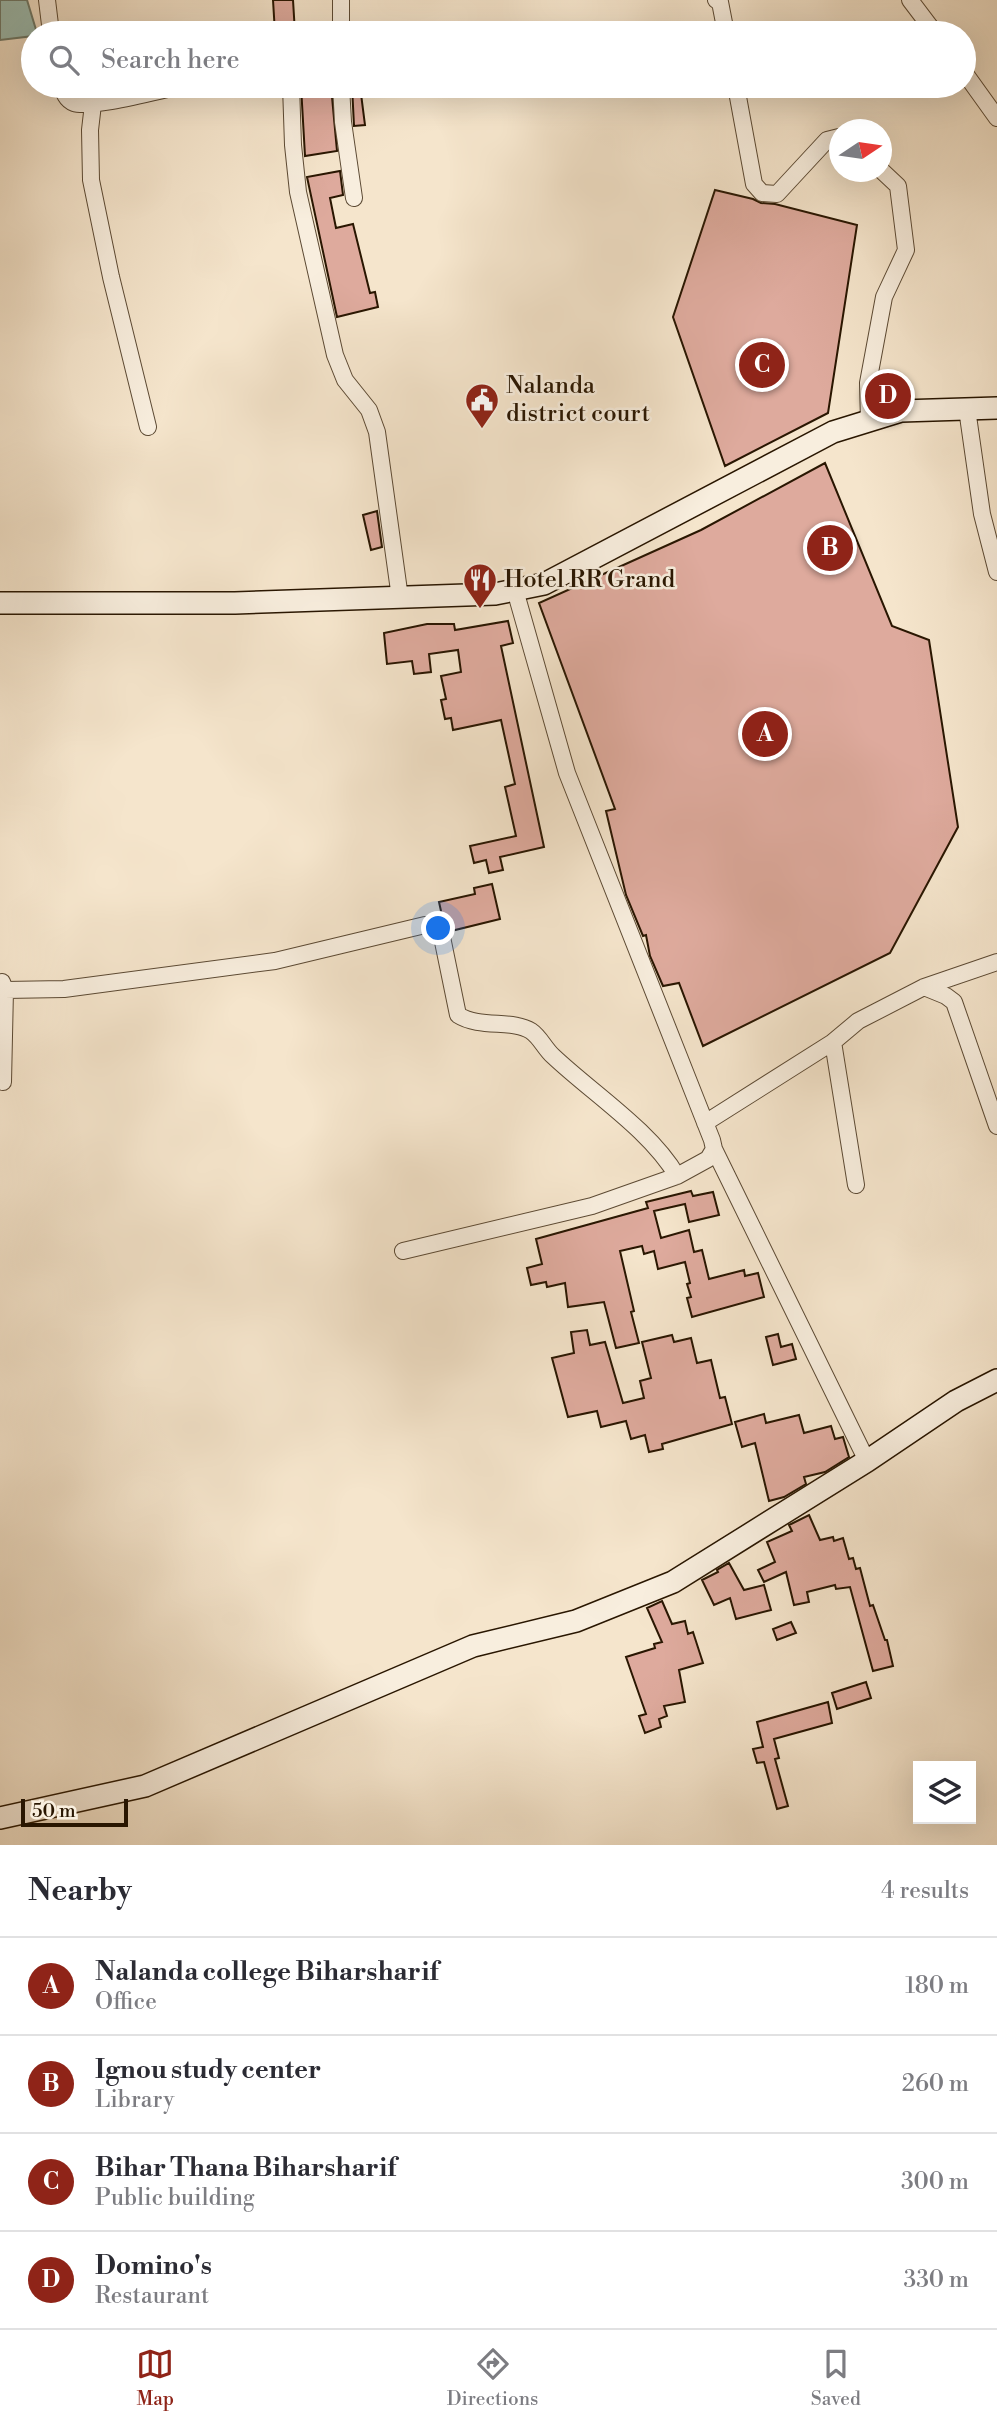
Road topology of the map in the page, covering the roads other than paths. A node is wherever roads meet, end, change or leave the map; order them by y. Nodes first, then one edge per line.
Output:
1 (47, 0) edge
2 (341, 0) edge
3 (716, 0) edge
4 (911, 0) edge
5 (50, 21) edge
6 (341, 21) edge
7 (724, 21) edge
8 (926, 21) edge
9 (976, 89) edge
10 (67, 98) edge
11 (122, 98) edge
12 (291, 98) edge
13 (342, 98) edge
14 (738, 98) edge
15 (93, 104) junction
16 (997, 118) edge
17 (829, 140) edge
18 (892, 180) edge
19 (354, 198) dead end
20 (997, 408) edge
21 (967, 409) junction
22 (869, 421) junction
23 (148, 427) dead end
24 (997, 572) edge
25 (515, 590) junction
26 (400, 598) junction
27 (0, 603) edge
28 (997, 962) edge
29 (2, 986) edge
30 (924, 988) junction
31 (833, 1042) junction
32 (3, 1082) dead end
33 (705, 1123) junction
34 (997, 1126) edge
35 (714, 1149) junction
36 (677, 1176) junction
37 (856, 1185) dead end
38 (403, 1251) dead end
39 (997, 1380) edge
40 (867, 1461) junction
41 (0, 1818) edge

1 - 5 street
2 - 6 street
3 - 7 street
4 - 8 street
9 - 16 street
10 - 15 street
11 - 15 street
12 - 26 street
13 - 19 street
14 - 17 street
15 - 23 street
18 - 22 street
20 - 21 main road
21 - 22 main road
21 - 24 street
22 - 25 main road
25 - 26 main road
25 - 33 street
26 - 27 main road
28 - 30 street
29 - 32 street
29 - 36 street
30 - 31 street
30 - 34 street
31 - 33 street
31 - 37 street
33 - 35 street
35 - 36 street
35 - 40 street
36 - 38 street
39 - 40 main road
40 - 41 main road

